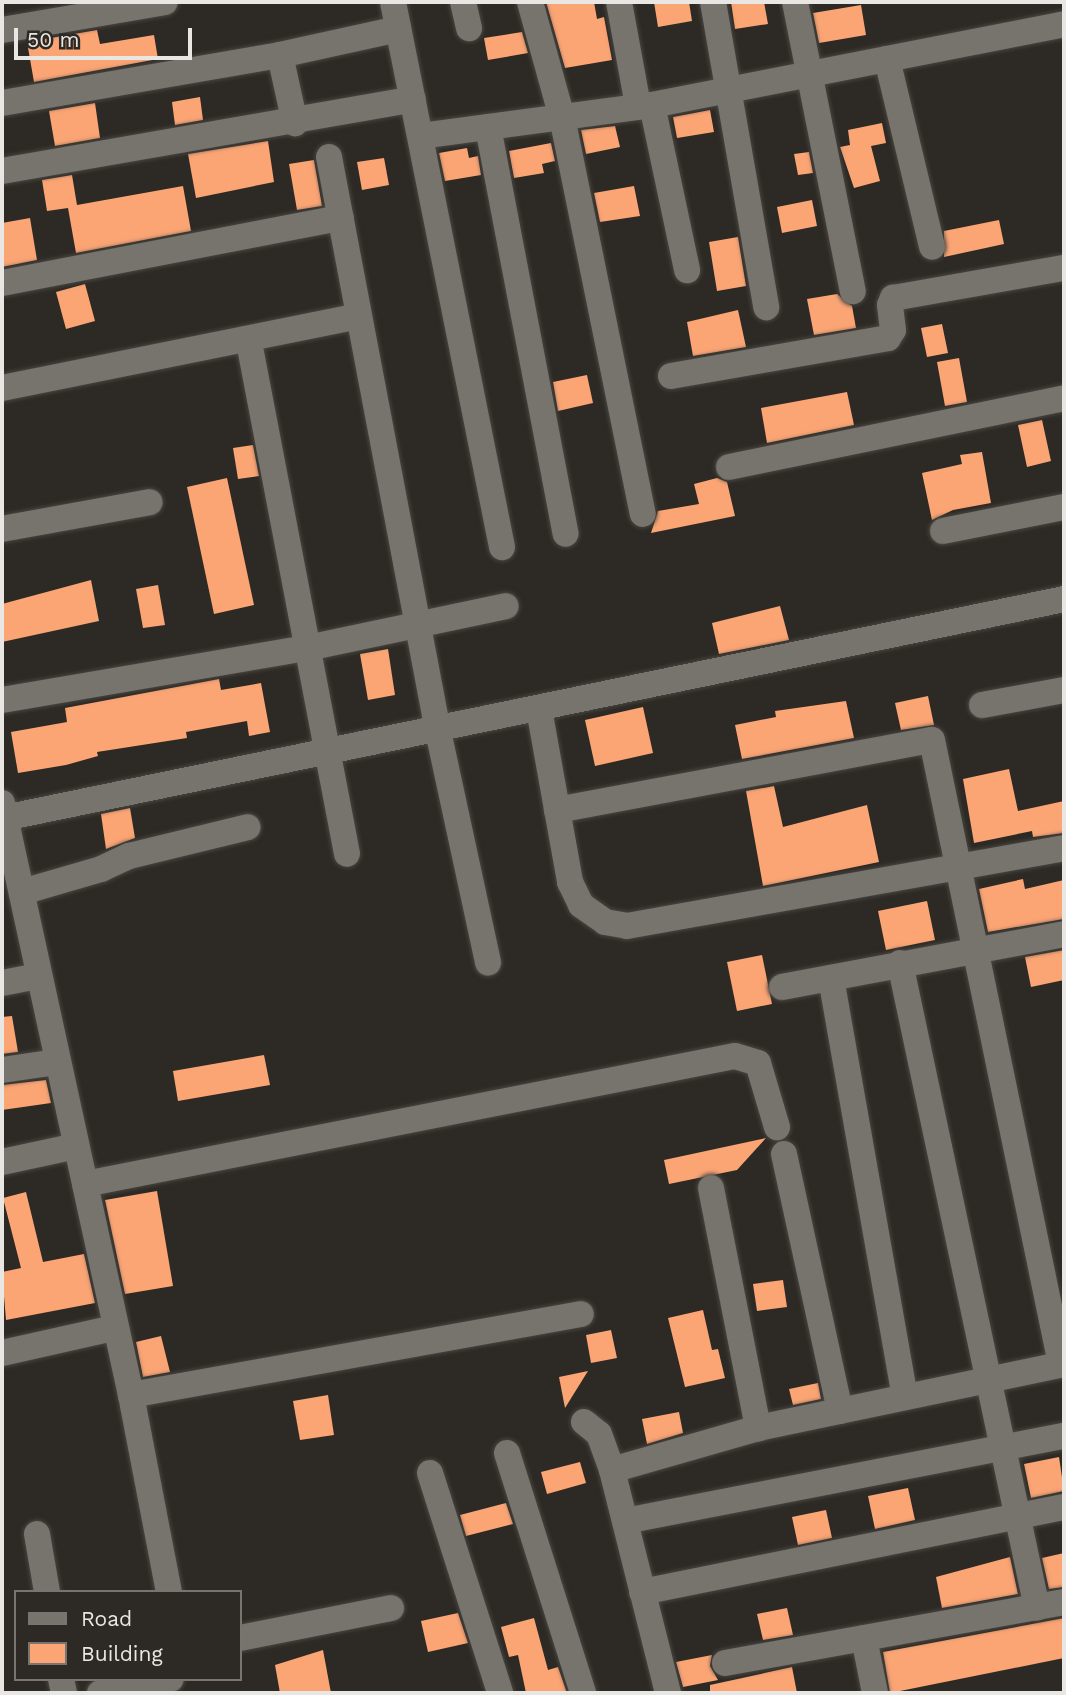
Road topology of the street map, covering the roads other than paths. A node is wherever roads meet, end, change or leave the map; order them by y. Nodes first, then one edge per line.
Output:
1 (164, 2) edge
2 (393, 2) edge
3 (463, 2) edge
4 (530, 2) edge
5 (619, 2) edge
6 (713, 2) edge
7 (795, 2) edge
8 (1064, 24) edge
9 (469, 28) dead end
10 (398, 29) junction
11 (2, 30) edge
12 (280, 55) junction
13 (887, 59) junction
14 (810, 75) junction
15 (730, 89) junction
16 (413, 99) junction
17 (2, 103) edge
18 (645, 106) junction
19 (562, 117) junction
20 (295, 123) junction
21 (488, 127) junction
22 (421, 136) junction
23 (328, 157) dead end
24 (2, 171) edge
25 (341, 218) junction
26 (932, 247) dead end
27 (1064, 268) edge
28 (687, 270) dead end
29 (2, 283) edge
30 (853, 290) dead end
31 (766, 307) dead end
32 (358, 316) junction
33 (249, 342) junction
34 (671, 376) dead end
35 (2, 388) edge
36 (1064, 398) edge
37 (729, 467) dead end
38 (150, 502) dead end
39 (1064, 507) edge
40 (643, 514) dead end
41 (2, 529) edge
42 (943, 531) dead end
43 (566, 534) dead end
44 (502, 547) dead end
45 (1064, 599) edge
46 (506, 606) dead end
47 (418, 628) junction
48 (307, 648) junction
49 (1064, 690) edge
50 (2, 700) edge
51 (982, 705) dead end
52 (539, 709) junction
53 (438, 731) junction
54 (330, 752) junction
55 (557, 810) junction
56 (3, 820) edge
57 (247, 827) dead end
58 (1064, 848) edge
59 (347, 854) dead end
60 (957, 867) junction
61 (16, 904) edge
62 (1064, 934) edge
63 (976, 949) junction
64 (488, 963) dead end
65 (900, 963) junction
66 (38, 976) junction
67 (831, 978) junction
68 (2, 983) edge
69 (782, 987) dead end
70 (57, 1062) junction
71 (2, 1070) edge
72 (777, 1127) dead end
73 (76, 1146) junction
74 (784, 1154) dead end
75 (2, 1162) edge
76 (85, 1184) junction
77 (711, 1188) dead end
78 (581, 1314) dead end
79 (114, 1328) junction
80 (2, 1353) edge
81 (1063, 1364) edge
82 (989, 1378) junction
83 (131, 1395) junction
84 (905, 1396) junction
85 (840, 1411) junction
86 (584, 1422) dead end
87 (758, 1428) junction
88 (1064, 1436) edge
89 (1004, 1447) junction
90 (506, 1453) dead end
91 (611, 1470) junction
92 (430, 1474) dead end
93 (1064, 1507) edge
94 (1018, 1516) junction
95 (625, 1521) junction
96 (37, 1534) dead end
97 (47, 1590) edge
98 (169, 1590) edge
99 (642, 1592) junction
100 (1064, 1602) edge
101 (391, 1608) dead end
102 (1037, 1608) junction
103 (242, 1638) edge
104 (864, 1639) junction
105 (725, 1663) dead end
106 (161, 1681) edge
107 (102, 1693) edge
108 (500, 1693) edge
109 (583, 1693) edge
110 (668, 1693) edge
111 (875, 1693) edge

1 - 11 street
2 - 10 street
3 - 9 street
4 - 19 street
5 - 18 street
6 - 15 street
7 - 14 street
8 - 13 street
10 - 12 street
10 - 16 street
12 - 17 street
12 - 20 street
13 - 14 street
13 - 26 street
14 - 15 street
14 - 30 street
15 - 18 street
15 - 31 street
16 - 20 street
16 - 22 street
18 - 19 street
18 - 28 street
19 - 21 street
19 - 40 street
20 - 24 street
21 - 22 street
21 - 43 street
22 - 44 street
23 - 25 street
25 - 29 street
25 - 32 street
27 - 34 street
32 - 33 street
32 - 47 street
33 - 35 street
33 - 48 street
36 - 37 street
38 - 41 street
39 - 42 street
45 - 52 street
46 - 47 street
47 - 48 street
47 - 53 street
48 - 50 street
48 - 54 street
49 - 51 street
52 - 53 street
52 - 55 street
53 - 54 street
53 - 64 street
54 - 56 street
54 - 59 street
55 - 60 street
55 - 60 street
56 - 61 street
57 - 61 street
58 - 60 street
60 - 63 street
61 - 66 street
62 - 63 street
63 - 65 street
63 - 81 street
65 - 67 street
65 - 82 street
66 - 68 street
66 - 70 street
67 - 69 street
67 - 84 street
70 - 71 street
70 - 73 street
72 - 76 street
73 - 75 street
73 - 76 street
74 - 85 street
76 - 79 street
77 - 87 street
78 - 83 street
79 - 80 street
79 - 83 street
81 - 82 street
82 - 84 street
82 - 89 street
83 - 98 street
84 - 85 street
85 - 87 street
86 - 91 street
87 - 91 street
88 - 89 street
89 - 94 street
89 - 95 street
90 - 109 street
91 - 95 street
92 - 108 street
93 - 94 street
94 - 99 street
94 - 102 street
95 - 99 street
96 - 97 street
99 - 110 street
100 - 102 street
101 - 103 street
102 - 104 street
104 - 105 street
104 - 111 street
106 - 107 street

